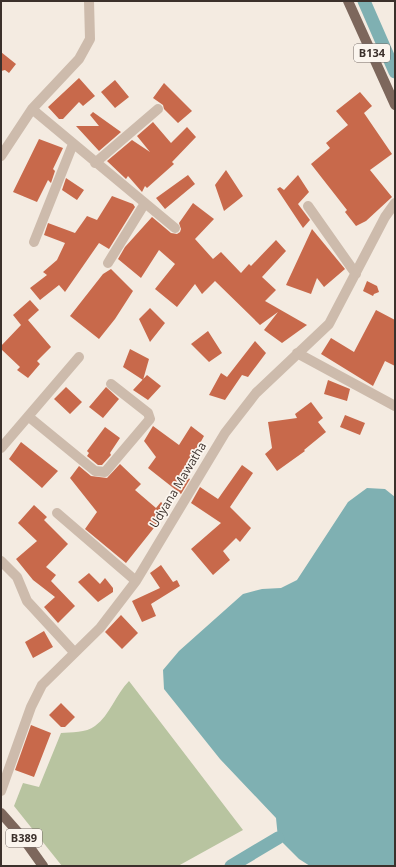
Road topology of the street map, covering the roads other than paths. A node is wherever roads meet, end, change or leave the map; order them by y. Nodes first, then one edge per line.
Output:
1 (89, 1) edge
2 (348, 1) edge
3 (395, 105) edge
4 (158, 109) dead end
5 (32, 110) junction
6 (73, 144) junction
7 (1, 156) edge
8 (95, 163) junction
9 (145, 203) junction
10 (395, 203) edge
11 (308, 206) dead end
12 (175, 228) dead end
13 (34, 242) dead end
14 (108, 263) dead end
15 (356, 274) junction
16 (297, 353) junction
17 (79, 357) dead end
18 (111, 384) dead end
19 (395, 406) edge
20 (30, 417) junction
21 (1, 448) edge
22 (57, 514) dead end
23 (1, 561) edge
24 (136, 581) junction
25 (74, 652) junction
26 (1, 791) edge
27 (1, 813) edge
28 (43, 866) edge

1 - 5 street
2 - 3 main road, B134
4 - 8 street
5 - 6 street
5 - 7 street
6 - 8 street
6 - 13 street
8 - 9 street
9 - 12 street
9 - 14 street
10 - 15 street, Udyana Mawatha
11 - 15 street
15 - 16 street, Udyana Mawatha
16 - 19 street
16 - 24 street, Udyana Mawatha
17 - 20 street
18 - 20 street
20 - 21 street
22 - 24 street
23 - 25 street
24 - 25 street, Udyana Mawatha
25 - 26 street, Udyana Mawatha
27 - 28 main road, B389

